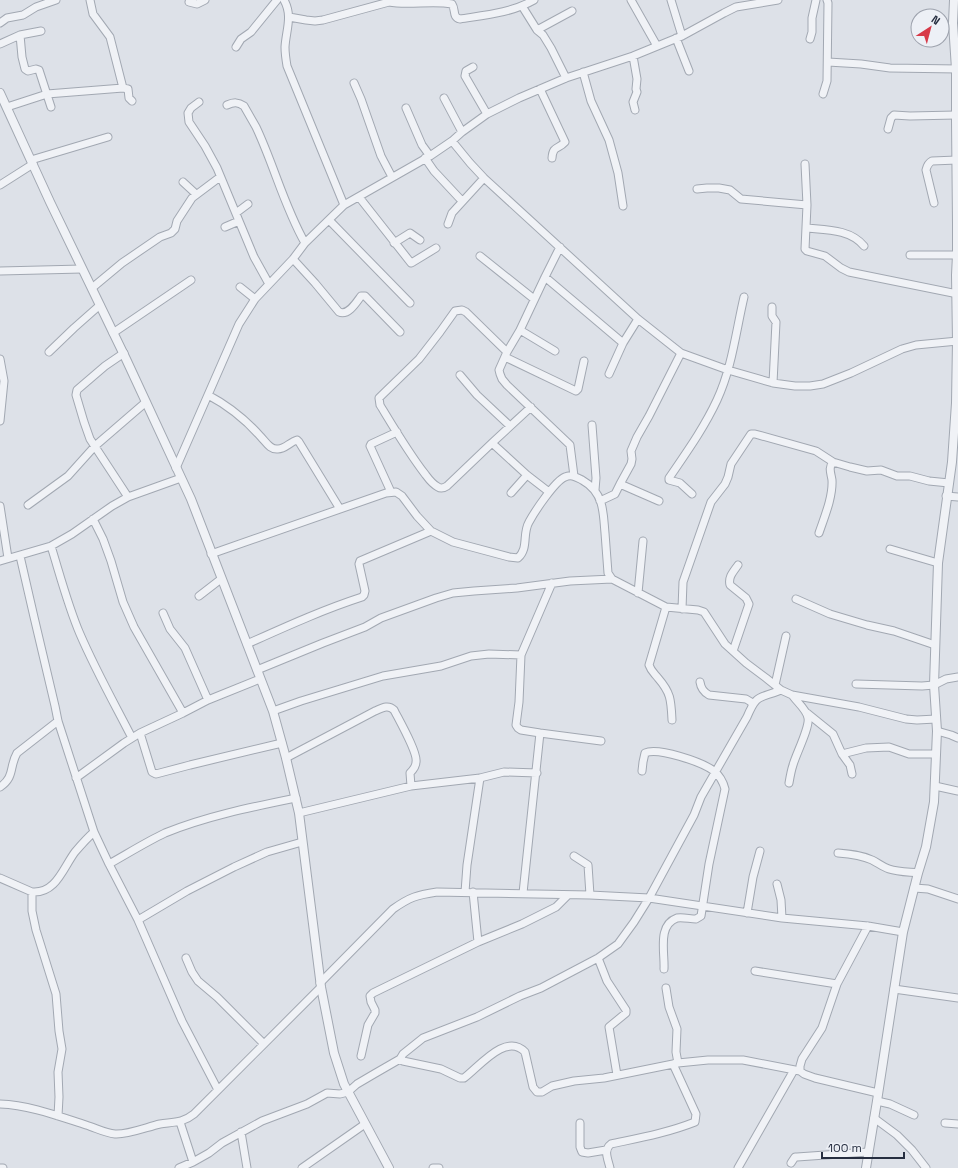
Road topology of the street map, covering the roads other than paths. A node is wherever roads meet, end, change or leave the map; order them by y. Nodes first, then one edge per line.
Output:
1 (56, 0) edge
2 (90, 0) edge
3 (205, 0) edge
4 (277, 0) edge
5 (284, 0) edge
6 (534, 0) edge
7 (631, 0) edge
8 (671, 0) edge
9 (778, 0) edge
10 (816, 0) edge
11 (954, 0) edge
12 (390, 1) edge
13 (828, 1) edge
14 (189, 2) dead end
15 (735, 4) edge
16 (522, 6) junction
17 (572, 11) dead end
18 (289, 17) junction
19 (0, 23) edge
20 (41, 30) dead end
21 (536, 30) junction
22 (20, 35) junction
23 (679, 37) junction
24 (810, 39) dead end
25 (0, 44) edge
26 (657, 46) junction
27 (236, 47) dead end
28 (632, 56) junction
29 (828, 62) junction
30 (473, 66) dead end
31 (957, 69) edge
32 (689, 71) dead end
33 (583, 72) junction
34 (566, 78) junction
35 (354, 83) dead end
36 (123, 88) junction
37 (540, 89) junction
38 (0, 92) edge
39 (47, 94) junction
40 (823, 94) dead end
41 (444, 98) dead end
42 (132, 101) dead end
43 (199, 102) dead end
44 (228, 105) dead end
45 (7, 107) junction
46 (51, 107) dead end
47 (406, 108) dead end
48 (635, 110) dead end
49 (487, 114) junction
50 (956, 119) edge
51 (888, 129) dead end
52 (462, 132) junction
53 (108, 137) dead end
54 (452, 141) junction
55 (428, 157) junction
56 (552, 158) dead end
57 (957, 160) junction
58 (32, 162) junction
59 (806, 164) dead end
60 (220, 177) junction
61 (392, 177) junction
62 (484, 178) junction
63 (183, 182) dead end
64 (0, 185) edge
65 (697, 189) dead end
66 (196, 194) junction
67 (358, 197) junction
68 (462, 201) junction
69 (934, 203) dead end
70 (248, 204) dead end
71 (807, 205) junction
72 (344, 206) junction
73 (623, 206) dead end
74 (236, 213) junction
75 (330, 220) junction
76 (239, 221) junction
77 (958, 223) edge
78 (448, 224) dead end
79 (225, 227) dead end
80 (806, 228) junction
81 (420, 240) dead end
82 (305, 243) junction
83 (394, 243) junction
84 (864, 246) dead end
85 (560, 247) junction
86 (436, 248) dead end
87 (910, 255) dead end
88 (958, 255) edge
89 (480, 256) dead end
90 (293, 259) junction
91 (82, 269) junction
92 (0, 271) edge
93 (545, 277) junction
94 (191, 280) dead end
95 (269, 284) junction
96 (240, 287) dead end
97 (92, 288) junction
98 (957, 293) edge
99 (744, 297) dead end
100 (255, 299) junction
101 (534, 299) junction
102 (410, 303) dead end
103 (100, 305) junction
104 (772, 307) dead end
105 (638, 319) junction
106 (520, 330) junction
107 (113, 332) junction
108 (400, 332) dead end
109 (958, 341) edge
110 (624, 343) junction
111 (555, 351) dead end
112 (49, 352) dead end
113 (681, 353) junction
114 (124, 354) junction
115 (506, 354) junction
116 (0, 360) edge
117 (584, 361) dead end
118 (728, 370) junction
119 (609, 374) dead end
120 (460, 375) dead end
121 (773, 382) junction
122 (208, 395) junction
123 (146, 402) junction
124 (957, 404) edge
125 (531, 407) junction
126 (0, 421) edge
127 (592, 425) dead end
128 (510, 426) junction
129 (396, 432) junction
130 (492, 442) junction
131 (95, 446) junction
132 (955, 448) edge
133 (955, 460) edge
134 (833, 462) junction
135 (176, 468) junction
136 (527, 475) junction
137 (574, 476) junction
138 (181, 478) junction
139 (949, 483) junction
140 (620, 484) junction
141 (595, 490) junction
142 (391, 492) junction
143 (549, 492) junction
144 (511, 493) dead end
145 (692, 494) dead end
146 (946, 496) junction
147 (128, 497) junction
148 (958, 497) edge
149 (600, 501) junction
150 (659, 501) dead end
151 (28, 505) dead end
152 (0, 506) edge
153 (340, 509) junction
154 (93, 519) junction
155 (431, 532) junction
156 (819, 533) dead end
157 (643, 541) dead end
158 (51, 546) junction
159 (890, 549) dead end
160 (211, 554) junction
161 (20, 556) junction
162 (8, 558) junction
163 (0, 561) edge
164 (938, 564) junction
165 (738, 565) dead end
166 (221, 579) junction
167 (612, 579) junction
168 (552, 583) junction
169 (638, 593) junction
170 (199, 596) dead end
171 (796, 599) dead end
172 (666, 608) junction
173 (682, 609) junction
174 (163, 613) dead end
175 (786, 636) dead end
176 (248, 644) junction
177 (935, 645) junction
178 (733, 651) junction
179 (521, 655) junction
180 (257, 670) junction
181 (958, 677) edge
182 (260, 679) junction
183 (700, 682) dead end
184 (856, 684) dead end
185 (934, 685) junction
186 (778, 688) junction
187 (792, 695) junction
188 (208, 700) junction
189 (752, 705) junction
190 (273, 711) junction
191 (806, 712) junction
192 (183, 713) junction
193 (936, 719) junction
194 (672, 720) dead end
195 (58, 721) junction
196 (937, 731) junction
197 (140, 733) junction
198 (540, 733) junction
199 (132, 738) junction
200 (958, 738) edge
201 (601, 741) dead end
202 (282, 743) junction
203 (842, 754) junction
204 (936, 754) junction
205 (286, 758) junction
206 (642, 771) dead end
207 (715, 772) junction
208 (537, 773) junction
209 (852, 774) dead end
210 (76, 778) junction
211 (480, 778) junction
212 (789, 783) dead end
213 (412, 786) junction
214 (935, 786) junction
215 (0, 787) edge
216 (958, 790) edge
217 (296, 798) junction
218 (299, 813) junction
219 (94, 832) junction
220 (302, 842) junction
221 (760, 851) dead end
222 (838, 853) dead end
223 (574, 856) dead end
224 (109, 864) junction
225 (918, 873) junction
226 (0, 878) edge
227 (777, 884) dead end
228 (914, 888) junction
229 (32, 892) junction
230 (465, 892) junction
231 (473, 892) junction
232 (523, 893) junction
233 (590, 894) junction
234 (568, 895) junction
235 (649, 898) junction
236 (958, 899) edge
237 (703, 905) junction
238 (747, 913) junction
239 (782, 918) junction
240 (138, 920) junction
241 (868, 926) junction
242 (903, 932) junction
243 (478, 942) junction
244 (186, 958) dead end
245 (598, 958) junction
246 (664, 969) dead end
247 (755, 972) dead end
248 (838, 984) junction
249 (321, 985) junction
250 (666, 988) dead end
251 (894, 989) junction
252 (958, 998) edge
253 (264, 1044) junction
254 (361, 1056) dead end
255 (400, 1059) junction
256 (676, 1063) junction
257 (797, 1070) junction
258 (617, 1075) junction
259 (218, 1090) junction
260 (348, 1092) junction
261 (878, 1097) junction
262 (0, 1104) edge
263 (914, 1115) dead end
264 (58, 1116) junction
265 (874, 1118) junction
266 (180, 1122) junction
267 (945, 1122) dead end
268 (580, 1123) dead end
269 (366, 1124) junction
270 (958, 1124) edge
271 (241, 1132) junction
272 (606, 1150) junction
273 (868, 1152) junction
274 (193, 1162) junction
275 (791, 1163) dead end
276 (182, 1167) edge
277 (247, 1168) edge
278 (302, 1168) edge
279 (389, 1168) edge
280 (433, 1168) edge
281 (439, 1168) edge
282 (610, 1168) edge
283 (738, 1168) edge
284 (866, 1168) edge
285 (926, 1168) edge

1 - 19 street
2 - 36 street
3 - 14 street
4 - 27 street
5 - 18 street
6 - 16 street
7 - 26 street
8 - 23 street
9 - 15 street
10 - 24 street
11 - 31 street
12 - 16 street
12 - 18 street
13 - 29 street
15 - 23 street
16 - 21 street
17 - 21 street
18 - 72 street
20 - 22 street
21 - 34 street
22 - 25 street
22 - 39 street
23 - 26 street
23 - 32 street
26 - 28 street
28 - 33 street
28 - 48 street
29 - 31 street
29 - 40 street
30 - 49 street
31 - 50 street
33 - 34 street
33 - 73 street
34 - 37 street
35 - 61 street
36 - 39 street
36 - 42 street
37 - 49 street
37 - 56 street
38 - 45 street
39 - 45 street
39 - 46 street
41 - 52 street
43 - 60 street
44 - 82 street
45 - 58 street
47 - 55 street
49 - 52 street
50 - 51 street
50 - 57 street
52 - 54 street
53 - 58 street
54 - 55 street
54 - 62 street
55 - 61 street
55 - 68 street
57 - 69 street
57 - 77 street
58 - 64 street
58 - 91 street
59 - 71 street
60 - 66 street
60 - 74 street
61 - 67 street
62 - 68 street
62 - 85 street
63 - 66 street
65 - 71 street
66 - 97 street
67 - 72 street
67 - 83 street
68 - 78 street
70 - 74 street
71 - 80 street
72 - 75 street
74 - 76 street
75 - 82 street
75 - 102 street
76 - 79 street
76 - 95 street
77 - 88 street
80 - 84 street
80 - 98 street
81 - 83 street
82 - 90 street
83 - 86 street
85 - 93 street
85 - 105 street
87 - 88 street
88 - 98 street
89 - 101 street
90 - 95 street
90 - 108 street
91 - 92 street
91 - 97 street
93 - 101 street
93 - 110 street
94 - 107 street
95 - 100 street
96 - 100 street
97 - 103 street
98 - 109 street
99 - 118 street
100 - 122 street
101 - 106 street
103 - 107 street
103 - 112 street
104 - 121 street
105 - 110 street
105 - 113 street
106 - 111 street
106 - 115 street
107 - 114 street
109 - 121 street
109 - 124 street
110 - 119 street
113 - 118 street
113 - 140 street
114 - 123 street
114 - 131 street
115 - 117 street
115 - 125 street
115 - 129 street
116 - 126 street
118 - 121 street
118 - 145 street
120 - 128 street
122 - 135 street
122 - 153 street
123 - 131 street
123 - 135 street
124 - 132 street
125 - 128 street
125 - 137 street
127 - 141 street
128 - 130 street
129 - 130 street
129 - 142 street
130 - 136 street
131 - 147 street
131 - 151 street
132 - 133 street
133 - 139 street
134 - 139 street
134 - 156 street
134 - 173 street
135 - 138 street
136 - 143 street
136 - 144 street
137 - 141 street
137 - 143 street
138 - 147 street
138 - 160 street
139 - 146 street
140 - 149 street
140 - 150 street
141 - 149 street
142 - 153 street
142 - 155 street
143 - 155 street
146 - 148 street
146 - 164 street
147 - 154 street
149 - 167 street
152 - 162 street
153 - 160 street
154 - 158 street
154 - 192 street
155 - 176 street
157 - 169 street
158 - 161 street
158 - 199 street
159 - 164 street
160 - 166 street
161 - 162 street
161 - 195 street
162 - 163 street
164 - 177 street
165 - 178 street
166 - 170 street
166 - 176 street
167 - 168 street
167 - 169 street
168 - 179 street
168 - 180 street
169 - 172 street
171 - 177 street
172 - 173 street
172 - 194 street
173 - 178 street
174 - 188 street
175 - 186 street
176 - 180 street
177 - 185 street
178 - 186 street
179 - 190 street
179 - 198 street
180 - 182 street
181 - 185 street
182 - 188 street
182 - 190 street
183 - 189 street
184 - 185 street
185 - 193 street
186 - 187 street
186 - 189 street
187 - 191 street
187 - 193 street
188 - 192 street
189 - 207 street
190 - 202 street
191 - 203 street
191 - 212 street
192 - 197 street
193 - 196 street
195 - 210 street
195 - 215 street
196 - 200 street
196 - 204 street
197 - 199 street
197 - 202 street
198 - 201 street
198 - 208 street
199 - 210 street
202 - 205 street
203 - 204 street
203 - 209 street
204 - 214 street
205 - 213 street
205 - 217 street
206 - 207 street
207 - 235 street
207 - 237 street
208 - 211 street
208 - 232 street
210 - 219 street
211 - 213 street
211 - 230 street
213 - 218 street
214 - 216 street
214 - 225 street
217 - 218 street
217 - 224 street
218 - 220 street
219 - 224 street
219 - 229 street
220 - 240 street
220 - 249 street
221 - 238 street
222 - 225 street
223 - 233 street
224 - 240 street
225 - 228 street
226 - 229 street
227 - 239 street
228 - 236 street
228 - 242 street
229 - 264 street
230 - 231 street
230 - 249 street
231 - 232 street
231 - 243 street
232 - 234 street
233 - 234 street
233 - 235 street
234 - 243 street
235 - 237 street
235 - 245 street
237 - 238 street
237 - 246 street
238 - 239 street
239 - 241 street
240 - 259 street
241 - 242 street
241 - 248 street
242 - 251 street
243 - 254 street
244 - 253 street
245 - 255 street
245 - 258 street
247 - 248 street
248 - 257 street
249 - 253 street
249 - 260 street
250 - 256 street
251 - 252 street
251 - 261 street
253 - 259 street
255 - 258 street
255 - 260 street
256 - 257 street
256 - 258 street
256 - 272 street
257 - 261 street
257 - 283 street
259 - 266 street
260 - 269 street
260 - 271 street
261 - 263 street
261 - 265 street
262 - 264 street
264 - 266 street
265 - 273 street
265 - 285 street
266 - 274 street
267 - 270 street
268 - 272 street
269 - 278 street
269 - 279 street
271 - 274 street
271 - 277 street
272 - 282 street
273 - 275 street
273 - 284 street
274 - 276 street
280 - 281 street

